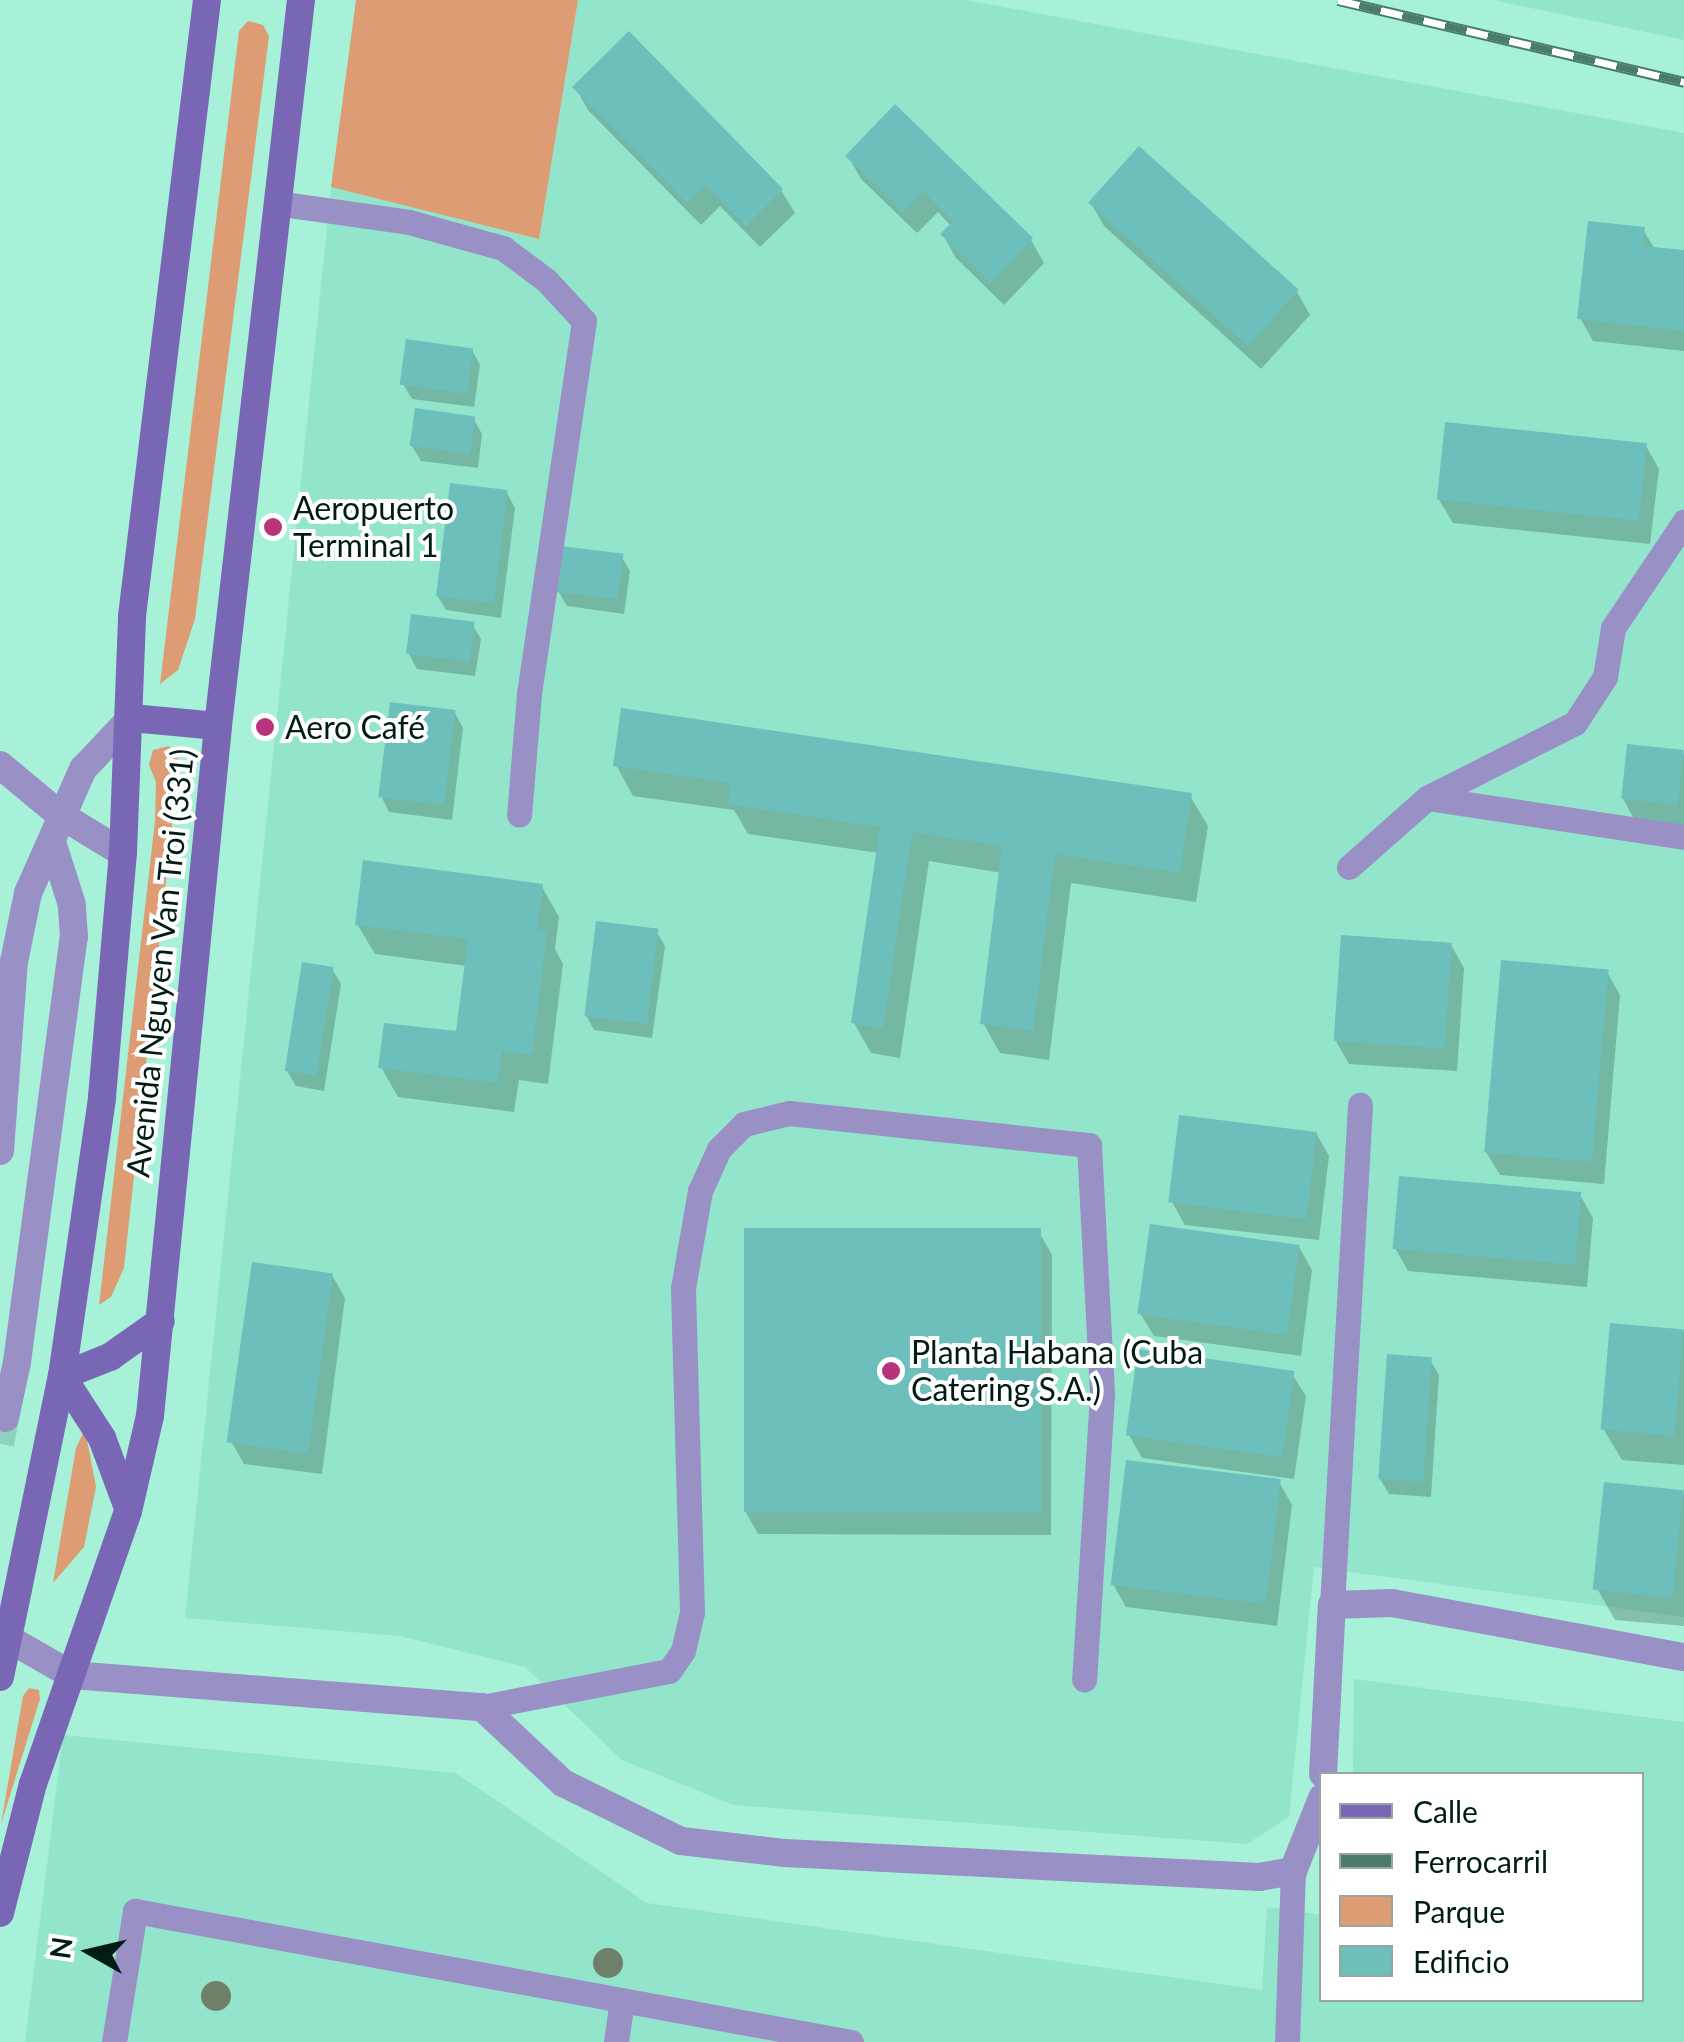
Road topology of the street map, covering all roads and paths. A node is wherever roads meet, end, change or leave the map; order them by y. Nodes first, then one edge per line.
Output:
1 (207, 0) edge
2 (301, 0) edge
3 (276, 204) junction
4 (1684, 522) edge
5 (131, 718) junction
6 (218, 726) junction
7 (0, 765) edge
8 (1427, 798) junction
9 (518, 815) dead end
10 (56, 828) junction
11 (1684, 837) edge
12 (122, 853) junction
13 (1349, 867) dead end
14 (1360, 1105) dead end
15 (0, 1151) edge
16 (161, 1321) junction
17 (8, 1356) edge
18 (62, 1376) junction
19 (5, 1418) dead end
20 (128, 1511) junction
21 (1332, 1605) junction
22 (5, 1639) edge
23 (1684, 1657) edge
24 (72, 1674) junction
25 (0, 1676) edge
26 (1084, 1679) dead end
27 (482, 1707) junction
28 (1323, 1772) edge
29 (1319, 1806) edge
30 (1293, 1871) junction
31 (0, 1914) edge
32 (622, 2000) junction
33 (114, 2042) edge
34 (616, 2042) edge
35 (851, 2042) edge
36 (1287, 2042) edge

1 - 5 main road, Avenida Nguyen Van Troi (331)
2 - 3 main road, Avenida Nguyen Van Troi (331)
3 - 6 main road, Avenida Nguyen Van Troi (331)
3 - 9 lane
4 - 8 lane
5 - 6 main road
5 - 10 street
5 - 12 main road, Avenida Nguyen Van Troi (331)
6 - 16 main road, Avenida Nguyen Van Troi (331)
7 - 10 street
8 - 11 lane
8 - 13 lane
10 - 12 street
10 - 15 street
10 - 17 street
12 - 18 main road, Avenida Nguyen Van Troi (331)
14 - 21 lane
16 - 18 main road
16 - 20 main road, Avenida Nguyen Van Troi (331)
17 - 18 street
17 - 19 street
18 - 20 main road
18 - 22 main road, Avenida Nguyen Van Troi (331)
20 - 24 main road, Avenida Nguyen Van Troi (331)
21 - 23 street
21 - 28 street
22 - 24 street
22 - 25 main road, Avenida Nguyen Van Troi (331)
24 - 27 street
24 - 31 main road, Avenida Nguyen Van Troi (331)
26 - 27 lane
27 - 30 street
29 - 30 street
30 - 36 lane
32 - 33 lane
32 - 34 lane
32 - 35 lane

